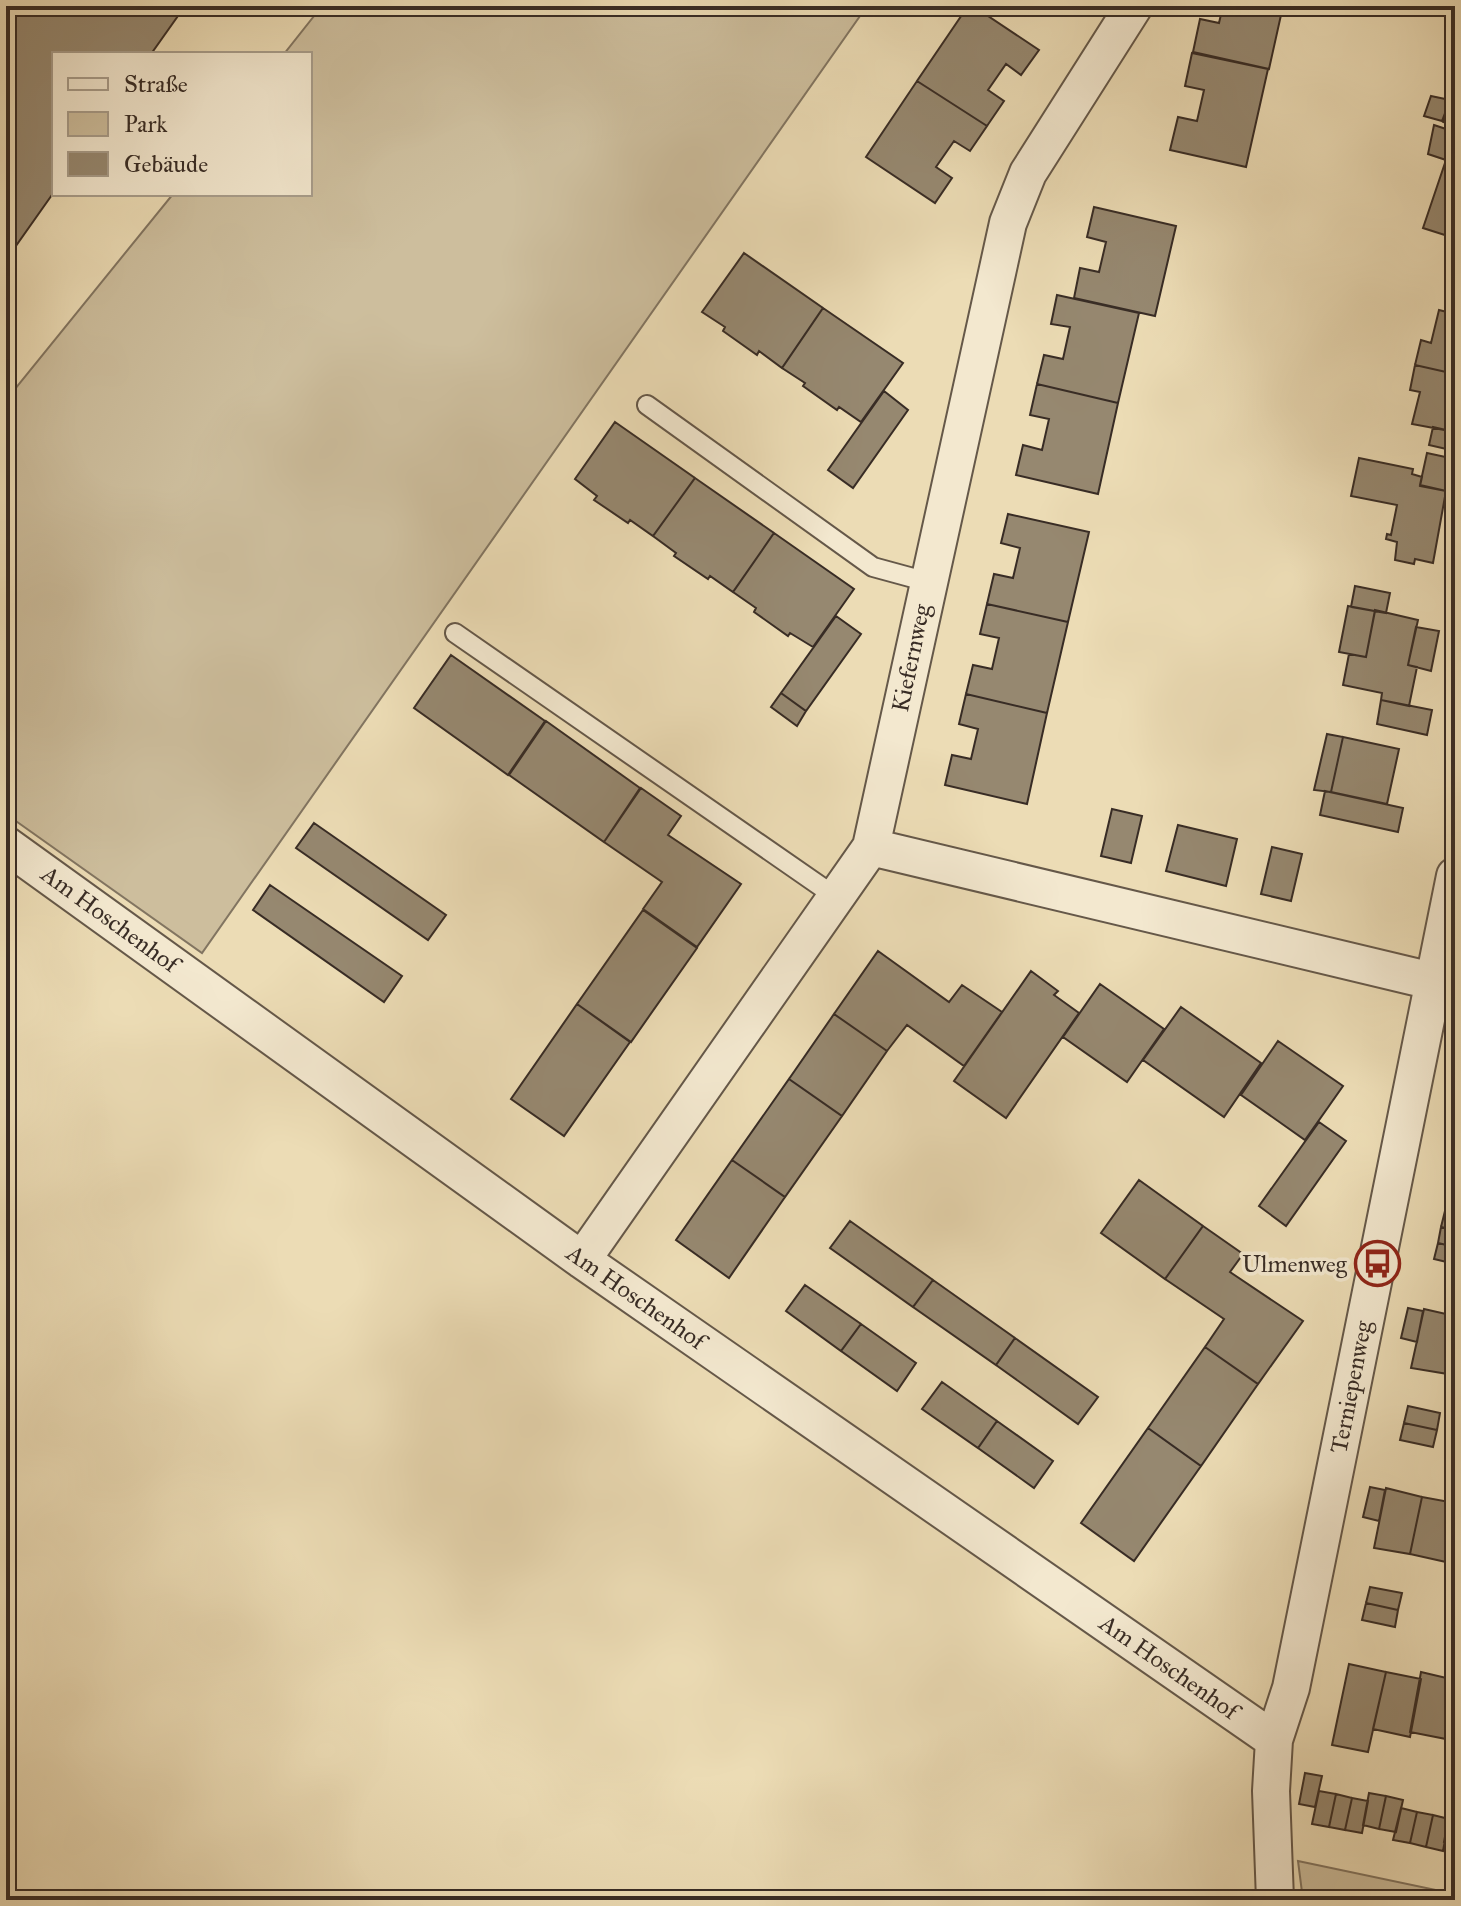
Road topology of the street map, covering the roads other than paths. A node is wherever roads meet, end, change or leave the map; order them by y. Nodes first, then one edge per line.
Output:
1 (1134, 6) edge
2 (647, 405) dead end
3 (928, 582) junction
4 (455, 633) dead end
5 (6, 845) edge
6 (871, 847) junction
7 (1455, 876) edge
8 (836, 897) junction
9 (1444, 988) edge
10 (582, 1260) junction
11 (1274, 1740) junction
12 (1275, 1900) edge

1 - 3 street, Kiefernweg
2 - 3 lane
3 - 6 street, Kiefernweg
4 - 8 lane
5 - 10 street, Am Hoschenhof
6 - 8 street, Kiefernweg
6 - 9 street
7 - 9 street, Terniepenweg
8 - 10 street, Kiefernweg
9 - 11 street, Terniepenweg
10 - 11 street, Am Hoschenhof
11 - 12 street, Terniepenweg

